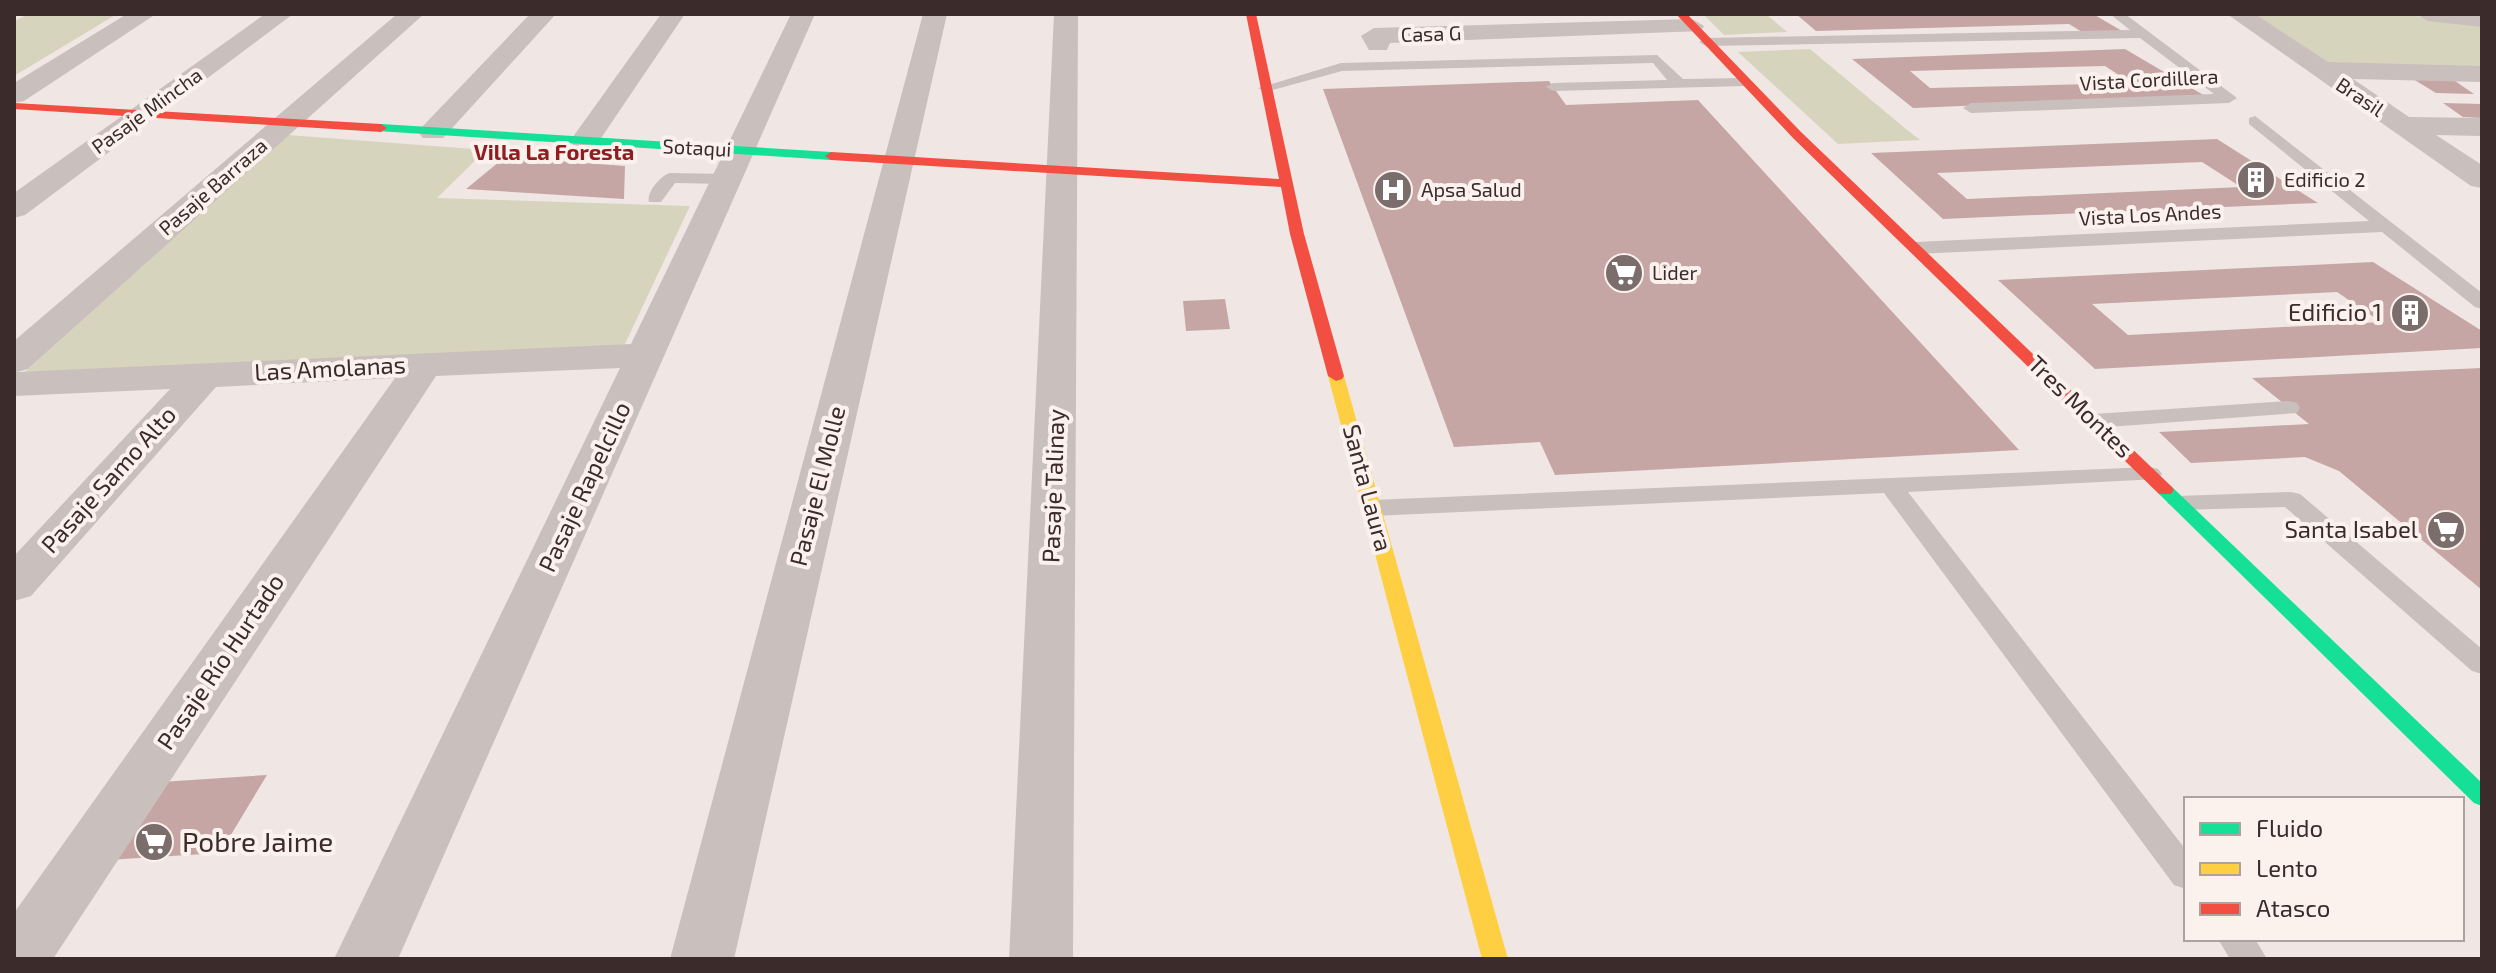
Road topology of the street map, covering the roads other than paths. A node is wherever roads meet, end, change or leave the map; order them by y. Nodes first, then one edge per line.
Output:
1 (144, 14) edge
2 (281, 14) edge
3 (412, 14) edge
4 (544, 14) edge
5 (673, 14) edge
6 (803, 14) edge
7 (935, 14) edge
8 (1066, 14) edge
9 (1251, 14) edge
10 (2117, 14) edge
11 (2239, 14) edge
12 (2428, 14) edge
13 (2482, 20) edge
14 (1693, 27) edge
15 (2143, 34) junction
16 (1378, 45) dead end
17 (2321, 70) junction
18 (2482, 74) edge
19 (1744, 82) junction
20 (1679, 84) junction
21 (1553, 87) dead end
22 (1265, 88) junction
23 (14, 95) edge
24 (14, 106) edge
25 (1971, 108) dead end
26 (143, 114) junction
27 (2255, 121) dead end
28 (287, 123) junction
29 (2402, 125) junction
30 (2482, 127) edge
31 (433, 132) junction
32 (585, 141) junction
33 (898, 160) junction
34 (733, 165) junction
35 (1062, 170) junction
36 (2482, 179) edge
37 (1285, 183) junction
38 (655, 198) dead end
39 (14, 208) edge
40 (2387, 226) junction
41 (1916, 248) junction
42 (2482, 303) edge
43 (645, 355) junction
44 (14, 361) edge
45 (424, 365) junction
46 (205, 375) junction
47 (14, 384) edge
48 (2289, 408) dead end
49 (2094, 421) junction
50 (2150, 474) junction
51 (1891, 486) junction
52 (2179, 503) junction
53 (1373, 508) junction
54 (14, 585) edge
55 (2482, 664) edge
56 (2482, 797) edge
57 (2184, 872) edge
58 (2236, 941) edge
59 (18, 959) edge
60 (366, 959) edge
61 (702, 959) edge
62 (1041, 959) edge
63 (1495, 959) edge
64 (2250, 959) edge

1 - 23 street
2 - 26 street, Pasaje Mincha
3 - 28 street, Pasaje Barraza
4 - 31 street
5 - 32 street
6 - 34 street, Pasaje Rapelcillo
7 - 33 street, Pasaje El Molle
8 - 35 street, Pasaje Talinay
9 - 22 street, Santa Laura
10 - 15 lane, Vista Cordillera
11 - 17 street, Brasil
12 - 13 street
14 - 15 lane, Vista Cordillera
14 - 16 street, Casa G
14 - 19 street, Tres Montes
15 - 25 lane, Vista Cordillera
17 - 18 street
17 - 29 street, Brasil
19 - 20 lane
19 - 41 street, Tres Montes
20 - 21 lane
20 - 22 lane
22 - 37 street, Santa Laura
24 - 26 street, Sotaqui
26 - 28 street, Sotaqui
26 - 39 street, Pasaje Mincha
27 - 40 lane
28 - 31 street, Sotaqui
28 - 44 street, Pasaje Barraza
29 - 30 street
29 - 36 street, Brasil
31 - 32 street, Sotaqui
32 - 34 street, Sotaqui
33 - 34 street, Sotaqui
33 - 35 street, Sotaqui
33 - 61 street, Pasaje El Molle
34 - 38 lane
34 - 43 street, Pasaje Rapelcillo
35 - 37 street, Sotaqui
35 - 62 street, Pasaje Talinay
37 - 53 street, Santa Laura
40 - 41 lane, Vista Los Andes
40 - 42 lane
41 - 49 street, Tres Montes
43 - 45 street, Las Amolanas
43 - 60 street, Pasaje Rapelcillo
45 - 46 street, Las Amolanas
45 - 59 street, Pasaje Río Hurtado
46 - 47 street, Las Amolanas
46 - 54 street, Pasaje Samo Alto
48 - 49 lane
49 - 50 street, Tres Montes
50 - 51 lane
50 - 52 street, Tres Montes
51 - 53 lane
51 - 57 lane
52 - 55 lane
52 - 56 street, Tres Montes
53 - 63 street, Santa Laura
58 - 64 lane

